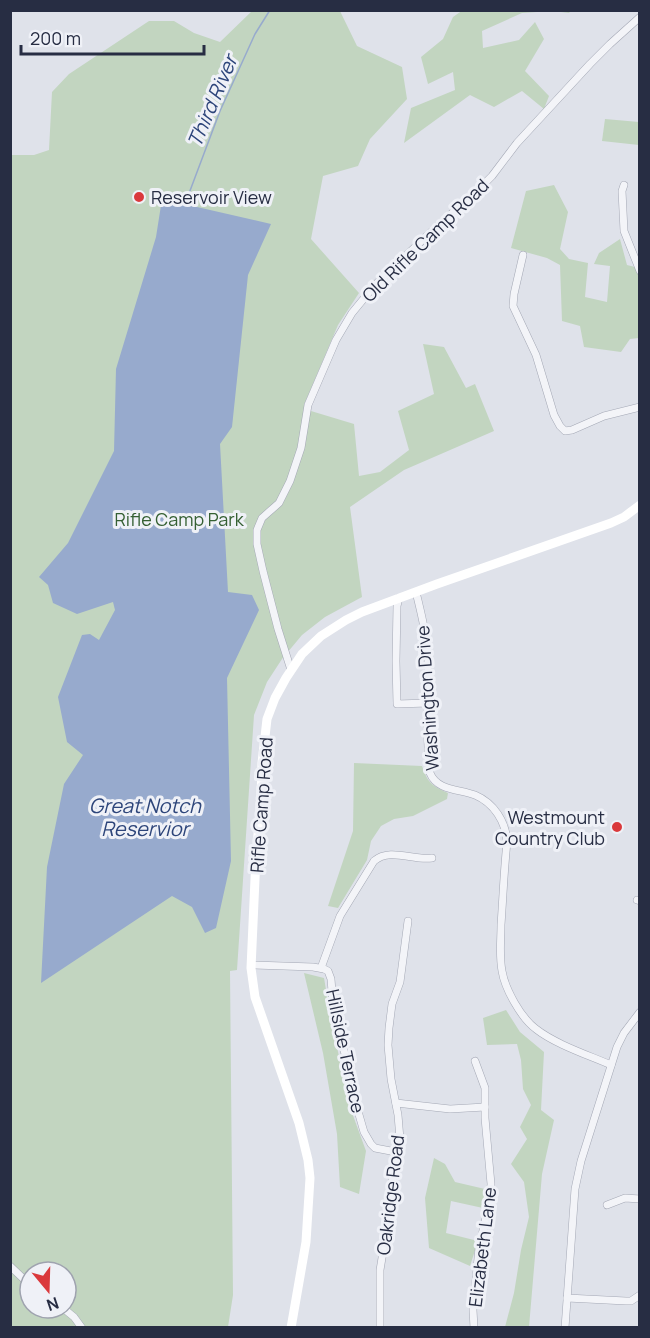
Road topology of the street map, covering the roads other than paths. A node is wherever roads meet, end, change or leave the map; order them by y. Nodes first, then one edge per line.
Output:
1 (639, 17) edge
2 (624, 185) dead end
3 (523, 255) dead end
4 (639, 271) edge
5 (639, 407) edge
6 (639, 505) edge
7 (416, 592) junction
8 (399, 598) junction
9 (291, 670) junction
10 (428, 703) junction
11 (432, 858) dead end
12 (408, 921) dead end
13 (251, 965) junction
14 (321, 968) junction
15 (639, 1012) edge
16 (475, 1061) dead end
17 (611, 1065) junction
18 (396, 1103) junction
19 (485, 1107) junction
20 (396, 1152) junction
21 (639, 1198) edge
22 (607, 1205) dead end
23 (639, 1295) edge
24 (567, 1298) junction
25 (380, 1327) edge
26 (291, 1328) edge
27 (474, 1328) edge
28 (565, 1328) edge

1 - 9 street, Old Rifle Camp Road
2 - 4 street
3 - 5 street
6 - 7 street, Rifle Camp Road
7 - 8 street, Rifle Camp Road
7 - 10 street, Washington Drive
8 - 9 street, Rifle Camp Road
8 - 10 street
9 - 13 street, Rifle Camp Road
10 - 17 street, Washington Drive
11 - 14 street
12 - 18 street, Oakridge Road
13 - 14 street, Hillside Terrace
13 - 26 street, Rifle Camp Road
14 - 20 street, Hillside Terrace
15 - 17 street
16 - 19 street, Elizabeth Lane
17 - 24 street
18 - 19 street
18 - 20 street, Oakridge Road
19 - 27 street, Elizabeth Lane
20 - 25 street, Oakridge Road
21 - 22 street
23 - 24 street
24 - 28 street

